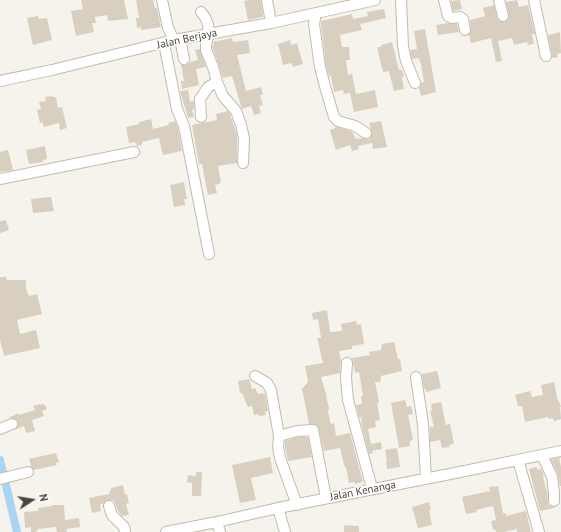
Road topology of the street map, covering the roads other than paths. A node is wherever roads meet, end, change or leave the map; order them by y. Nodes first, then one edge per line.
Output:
1 (162, 0) edge
2 (266, 0) edge
3 (375, 0) edge
4 (401, 0) edge
5 (444, 0) edge
6 (499, 0) edge
7 (534, 0) edge
8 (335, 4) edge
9 (201, 12) dead end
10 (316, 13) junction
11 (503, 16) dead end
12 (271, 23) junction
13 (465, 30) dead end
14 (209, 34) junction
15 (173, 41) junction
16 (546, 56) dead end
17 (184, 59) dead end
18 (0, 81) edge
19 (216, 82) junction
20 (415, 83) dead end
21 (201, 118) dead end
22 (366, 133) dead end
23 (134, 152) dead end
24 (243, 162) dead end
25 (0, 180) edge
26 (209, 254) dead end
27 (347, 363) dead end
28 (255, 376) dead end
29 (416, 376) dead end
30 (12, 424) dead end
31 (0, 429) edge
32 (279, 436) junction
33 (561, 451) edge
34 (542, 455) junction
35 (518, 460) junction
36 (28, 472) dead end
37 (0, 479) edge
38 (426, 479) junction
39 (372, 488) junction
40 (326, 498) junction
41 (554, 501) dead end
42 (297, 505) junction
43 (108, 506) dead end
44 (278, 508) junction
45 (219, 527) edge
46 (125, 532) edge
47 (166, 532) edge
48 (285, 532) edge
49 (539, 532) edge

1 - 15 street
2 - 12 street
3 - 8 street, Jalan Berjaya
4 - 20 street
5 - 13 street
6 - 11 street
7 - 16 street
8 - 10 street, Jalan Berjaya
9 - 14 street
10 - 12 street, Jalan Berjaya
10 - 22 street
12 - 14 street, Jalan Berjaya
14 - 15 street, Jalan Berjaya
14 - 19 street
15 - 17 street
15 - 18 street, Jalan Berjaya
15 - 26 street
19 - 21 street
19 - 24 street
23 - 25 street
27 - 39 street
28 - 32 street
29 - 38 street
30 - 31 street
32 - 40 street
32 - 42 street
33 - 34 street, Jalan Kenanga
34 - 35 street, Jalan Kenanga
34 - 41 street
35 - 38 street, Jalan Kenanga
35 - 49 street
36 - 37 street
38 - 39 street, Jalan Kenanga
39 - 40 street, Jalan Kenanga
40 - 42 street, Jalan Kenanga
42 - 44 street, Jalan Kenanga
43 - 46 street
44 - 45 street, Jalan Kenanga
44 - 48 street
45 - 47 street, Jalan Kenanga

